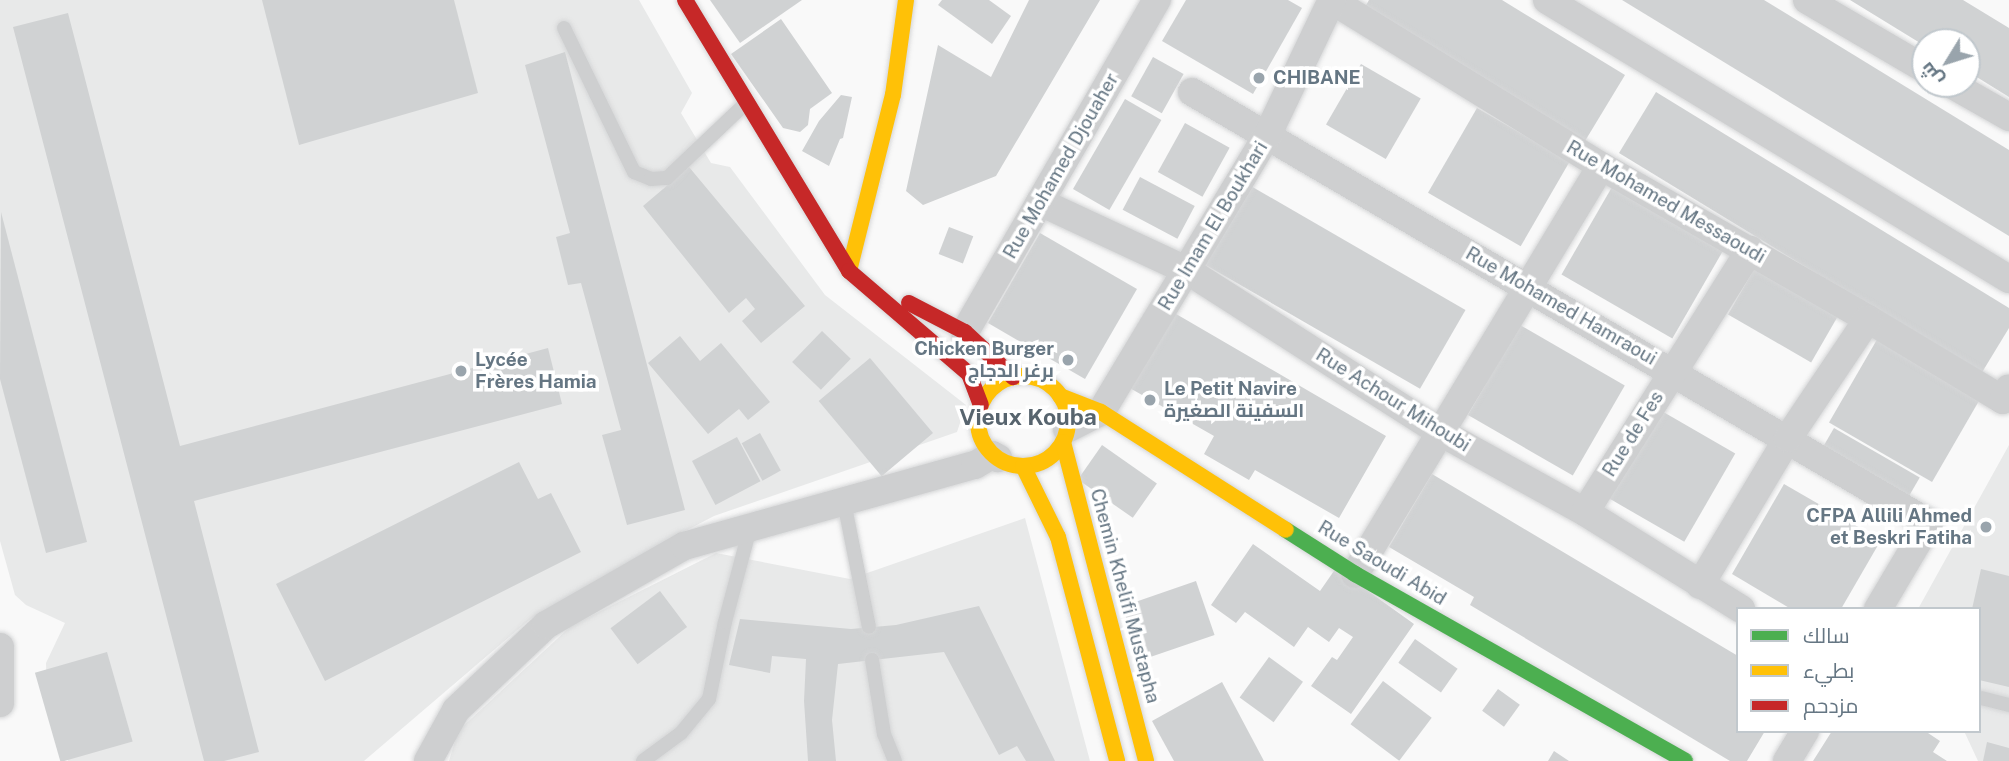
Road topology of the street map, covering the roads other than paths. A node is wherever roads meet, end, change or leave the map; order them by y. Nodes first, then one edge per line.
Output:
1 (685, 0) edge
2 (906, 0) edge
3 (1157, 0) edge
4 (1332, 0) edge
5 (1547, 0) edge
6 (1807, 0) edge
7 (564, 28) dead end
8 (1911, 61) edge
9 (1192, 92) dead end
10 (1976, 98) edge
11 (747, 102) junction
12 (2009, 117) edge
13 (1267, 135) junction
14 (1601, 166) junction
15 (1040, 202) junction
16 (1750, 250) junction
17 (849, 271) junction
18 (1188, 271) junction
19 (2009, 279) edge
20 (1527, 287) junction
21 (1868, 319) junction
22 (965, 332) junction
23 (1672, 371) junction
24 (1013, 377) junction
25 (2006, 394) edge
26 (1060, 396) junction
27 (981, 405) junction
28 (1101, 412) junction
29 (1440, 432) junction
30 (1065, 436) junction
31 (1788, 438) junction
32 (1010, 462) junction
33 (844, 502) junction
34 (1585, 512) junction
35 (750, 527) junction
36 (1356, 574) junction
37 (1700, 585) junction
38 (1738, 607) edge
39 (1879, 607) edge
40 (869, 627) dead end
41 (0, 648) edge
42 (872, 660) dead end
43 (1981, 698) dead end
44 (0, 703) edge
45 (2009, 705) edge
46 (1804, 733) edge
47 (428, 761) edge
48 (643, 761) edge
49 (895, 761) edge
50 (1117, 761) edge
51 (1146, 761) edge
52 (1685, 761) edge
53 (1787, 761) edge

1 - 11 main road
2 - 17 main road
3 - 15 street, Rue Mohamed Djouaher
4 - 13 street, Rue Imam El Boukhari
4 - 14 street, Rue Mohamed Messaoudi
5 - 19 street
6 - 8 street
7 - 11 lane
9 - 13 street, Rue Mohamed Hamraoui
10 - 12 street
11 - 17 main road
13 - 18 street, Rue Imam El Boukhari
13 - 20 street, Rue Mohamed Hamraoui
14 - 16 street, Rue Mohamed Messaoudi
14 - 20 street
15 - 18 street, Rue Achour Mihoubi
15 - 22 street, Rue Mohamed Djouaher
16 - 21 street, Rue Mohamed Messaoudi
16 - 23 street, Rue de Fes
17 - 22 main road
17 - 27 main road
18 - 28 street, Rue Imam El Boukhari
18 - 29 street, Rue Achour Mihoubi
20 - 23 street, Rue Mohamed Hamraoui
20 - 29 street
21 - 25 street, Rue Mohamed Messaoudi
21 - 31 street
22 - 24 main road
23 - 31 street, Rue Mohamed Hamraoui
23 - 34 street, Rue de Fes
24 - 26 main road
24 - 27 main road
26 - 28 main road, Rue Saoudi Abid
26 - 30 main road
27 - 32 main road
28 - 30 street
28 - 36 main road, Rue Saoudi Abid
29 - 34 street, Rue Achour Mihoubi
29 - 36 street
30 - 32 main road
30 - 51 main road, Chemin Khelifi Mustapha
31 - 37 street
31 - 39 street, Rue Mohamed Hamraoui
32 - 33 street
32 - 50 main road
33 - 35 street
33 - 40 lane
34 - 37 street, Rue Achour Mihoubi
35 - 47 street
35 - 48 lane
36 - 52 main road, Rue Saoudi Abid
37 - 38 street, Rue Achour Mihoubi
41 - 44 street
42 - 49 lane
43 - 45 lane
46 - 53 street

